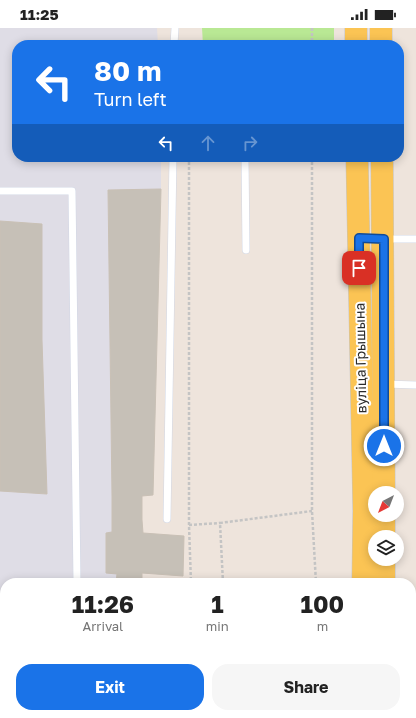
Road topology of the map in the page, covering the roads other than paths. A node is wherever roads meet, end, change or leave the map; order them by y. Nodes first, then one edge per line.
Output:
1 (175, 28) edge
2 (356, 28) edge
3 (381, 28) edge
4 (174, 40) edge
5 (356, 40) edge
6 (381, 40) edge
7 (173, 162) edge
8 (245, 162) edge
9 (357, 162) edge
10 (382, 162) edge
11 (0, 191) edge
12 (359, 238) junction
13 (384, 239) junction
14 (416, 239) edge
15 (246, 250) dead end
16 (416, 384) edge
17 (373, 385) junction
18 (383, 486) edge
19 (167, 519) dead end
20 (384, 566) edge
21 (77, 578) edge
22 (363, 578) edge
23 (384, 578) edge

1 - 4 lane
2 - 5 main road
3 - 6 main road
7 - 19 lane
8 - 15 lane
9 - 12 main road, вуліца Грышына
10 - 13 main road, вуліца Грышына
11 - 21 lane
12 - 13 lane
12 - 17 main road, вуліца Грышына
13 - 14 lane
13 - 17 main road, вуліца Грышына
16 - 17 lane
17 - 18 main road, вуліца Грышына
17 - 22 main road, вуліца Грышына
20 - 23 main road

